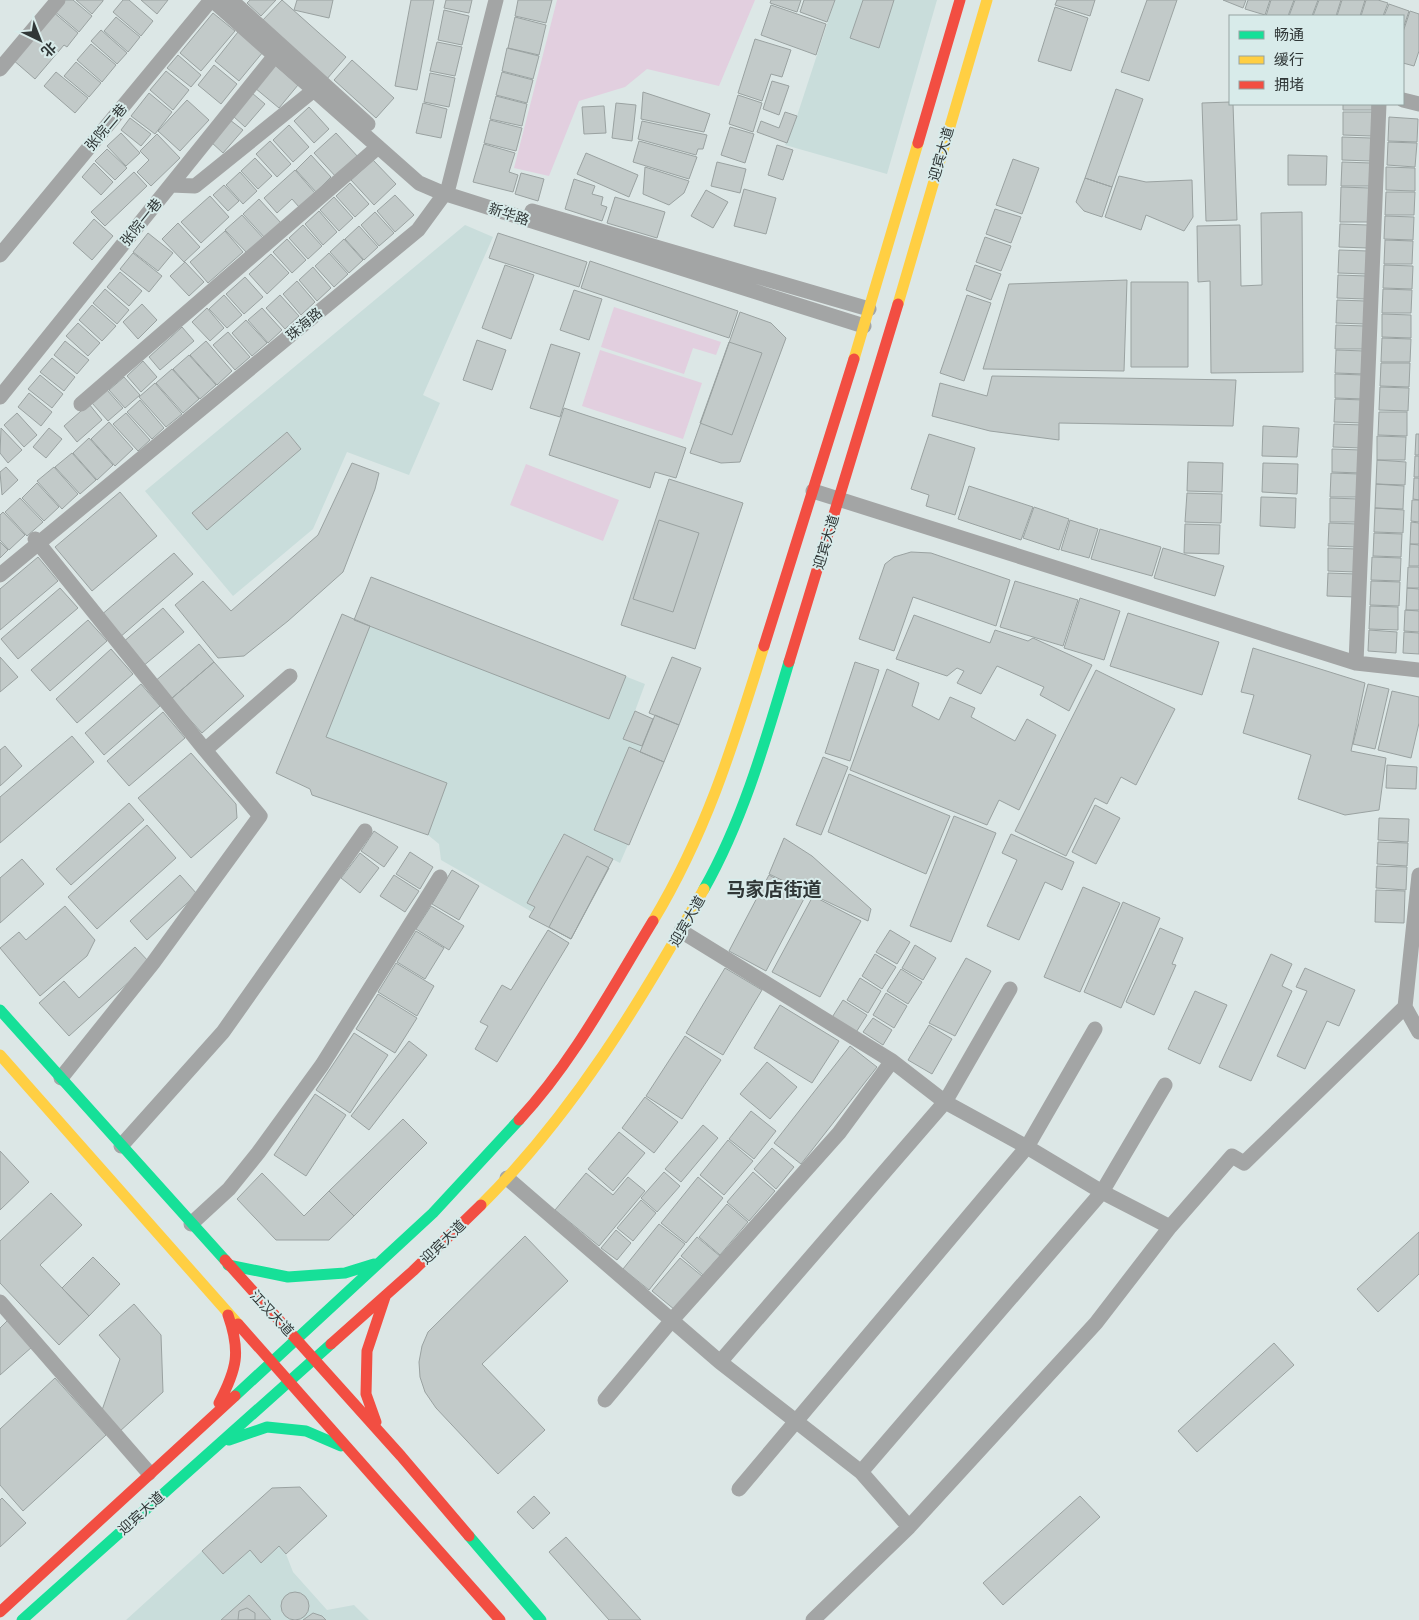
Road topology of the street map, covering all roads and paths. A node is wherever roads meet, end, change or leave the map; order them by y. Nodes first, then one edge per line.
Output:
1 (58, 0) edge
2 (205, 0) edge
3 (212, 0) edge
4 (231, 0) edge
5 (490, 0) edge
6 (496, 0) edge
7 (960, 0) edge
8 (987, 0) edge
9 (276, 49) junction
10 (0, 69) edge
11 (314, 90) junction
12 (1404, 100) edge
13 (1419, 104) edge
14 (1379, 105) edge
15 (378, 147) junction
16 (171, 185) junction
17 (444, 189) junction
18 (0, 246) edge
19 (0, 255) edge
20 (869, 309) junction
21 (864, 326) junction
22 (0, 388) edge
23 (0, 397) edge
24 (81, 404) dead end
25 (813, 491) junction
26 (839, 499) junction
27 (37, 541) junction
28 (0, 568) edge
29 (0, 575) edge
30 (1356, 663) junction
31 (1419, 670) edge
32 (290, 676) dead end
33 (205, 750) junction
34 (365, 831) dead end
35 (1419, 875) edge
36 (440, 877) dead end
37 (681, 931) junction
38 (1010, 989) dead end
39 (1405, 1007) junction
40 (0, 1010) edge
41 (1095, 1029) dead end
42 (1419, 1032) edge
43 (0, 1055) edge
44 (892, 1061) junction
45 (60, 1078) junction
46 (1165, 1085) dead end
47 (945, 1102) junction
48 (121, 1146) junction
49 (1027, 1147) junction
50 (507, 1178) junction
51 (1102, 1192) junction
52 (191, 1224) junction
53 (1170, 1227) junction
54 (381, 1262) junction
55 (228, 1265) junction
56 (385, 1296) junction
57 (0, 1302) edge
58 (226, 1310) junction
59 (672, 1320) junction
60 (297, 1340) junction
61 (314, 1359) junction
62 (271, 1362) junction
63 (720, 1362) junction
64 (289, 1382) junction
65 (605, 1400) dead end
66 (211, 1417) junction
67 (794, 1422) junction
68 (380, 1431) junction
69 (219, 1443) junction
70 (347, 1448) junction
71 (861, 1472) junction
72 (149, 1473) junction
73 (739, 1489) dead end
74 (909, 1526) junction
75 (0, 1612) edge
76 (22, 1620) edge
77 (500, 1620) edge
78 (541, 1620) edge
79 (813, 1620) edge

1 - 10 street
2 - 18 street, 张院二巷
3 - 9 street, 新华路
3 - 19 street, 张院二巷
4 - 9 street, 新华路
5 - 17 street, 珠海路
6 - 17 street, 珠海路
7 - 20 main road, 迎宾大道
8 - 26 main road, 迎宾大道
9 - 11 street, 新华路
9 - 16 street, 张院一巷
9 - 17 street, 新华路
9 - 22 street, 张院一巷
11 - 15 street, 新华路
11 - 16 street
12 - 13 street
14 - 30 street
15 - 17 street, 新华路
15 - 24 street
16 - 23 street, 张院一巷
17 - 20 street, 新华路
17 - 21 street, 新华路
17 - 27 street, 珠海路
20 - 21 main road, 迎宾大道
21 - 25 main road, 迎宾大道
25 - 26 street
25 - 54 main road, 迎宾大道
26 - 30 street
26 - 37 main road, 迎宾大道
27 - 28 street, 珠海路
27 - 29 street, 珠海路
27 - 33 street
30 - 31 street
32 - 33 street
33 - 45 street
34 - 48 street
35 - 39 street
36 - 52 street
37 - 44 street
37 - 50 main road, 迎宾大道
38 - 47 street
39 - 42 street
39 - 53 street
40 - 45 main road, 江汉大道
41 - 49 street
43 - 58 main road
44 - 47 street
44 - 59 street
45 - 48 main road, 江汉大道
46 - 51 street
47 - 49 street
47 - 63 street
48 - 52 main road, 江汉大道
49 - 51 street
49 - 67 street
50 - 56 main road, 迎宾大道
50 - 59 street
51 - 53 street
51 - 71 street
52 - 55 main road, 江汉大道
53 - 74 street
54 - 55 main road
54 - 60 main road, 迎宾大道
55 - 60 main road, 江汉大道
56 - 61 main road, 迎宾大道
56 - 68 main road
57 - 72 street
58 - 62 main road
58 - 66 main road
59 - 63 street
59 - 65 street
60 - 61 main road, 江汉大道
60 - 62 main road, 迎宾大道
61 - 64 main road, 迎宾大道
61 - 68 main road, 江汉大道
62 - 64 main road
62 - 66 main road, 迎宾大道
63 - 67 street
64 - 69 main road, 迎宾大道
64 - 70 main road
66 - 72 main road, 迎宾大道
67 - 71 street
67 - 73 street
68 - 78 main road, 江汉大道
69 - 70 main road
69 - 76 main road, 迎宾大道
70 - 77 main road
71 - 74 street
72 - 75 main road, 迎宾大道
74 - 79 street

